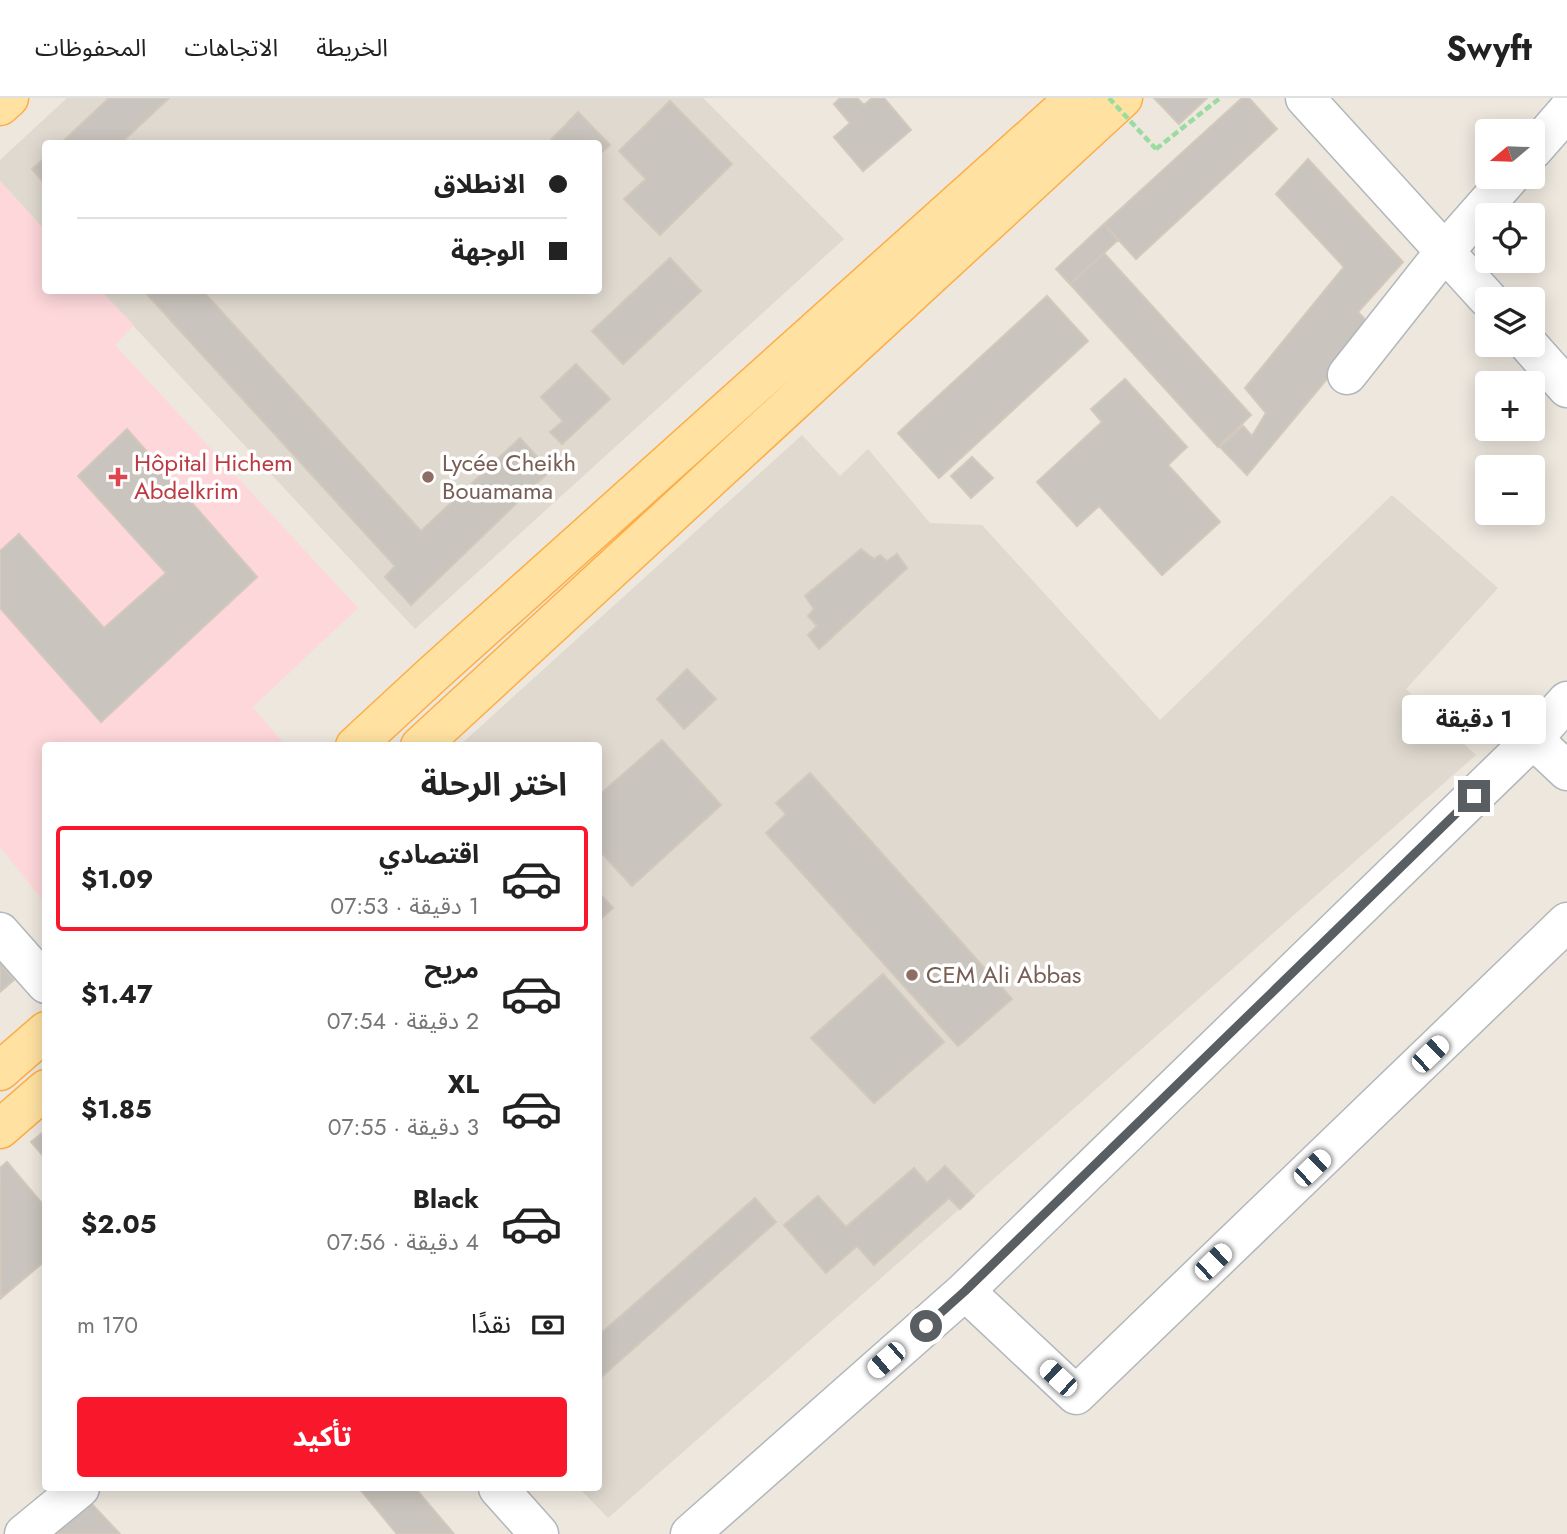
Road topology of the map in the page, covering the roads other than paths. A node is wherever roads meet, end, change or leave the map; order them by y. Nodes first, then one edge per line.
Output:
1 (9, 98) edge
2 (1075, 98) edge
3 (1124, 98) edge
4 (1305, 98) edge
5 (0, 106) edge
6 (1567, 111) edge
7 (1545, 136) edge
8 (1499, 189) edge
9 (1445, 251) junction
10 (1477, 287) edge
11 (1540, 357) edge
12 (1347, 375) dead end
13 (1567, 388) edge
14 (1567, 701) edge
15 (1533, 739) junction
16 (359, 742) edge
17 (425, 742) edge
18 (1567, 771) edge
19 (1567, 922) edge
20 (0, 932) edge
21 (42, 979) edge
22 (42, 1034) edge
23 (0, 1071) edge
24 (42, 1092) edge
25 (0, 1129) edge
26 (965, 1291) junction
27 (76, 1491) edge
28 (501, 1491) edge
29 (24, 1534) edge
30 (539, 1534) edge
31 (690, 1534) edge

1 - 5 main road
2 - 16 main road
3 - 17 main road
4 - 9 street
6 - 7 street
8 - 9 street
9 - 10 street
9 - 12 street
11 - 13 street
14 - 15 street
15 - 18 street
15 - 26 street
19 - 26 street
20 - 21 street
22 - 23 main road
24 - 25 main road
26 - 31 street
27 - 29 street
28 - 30 street

